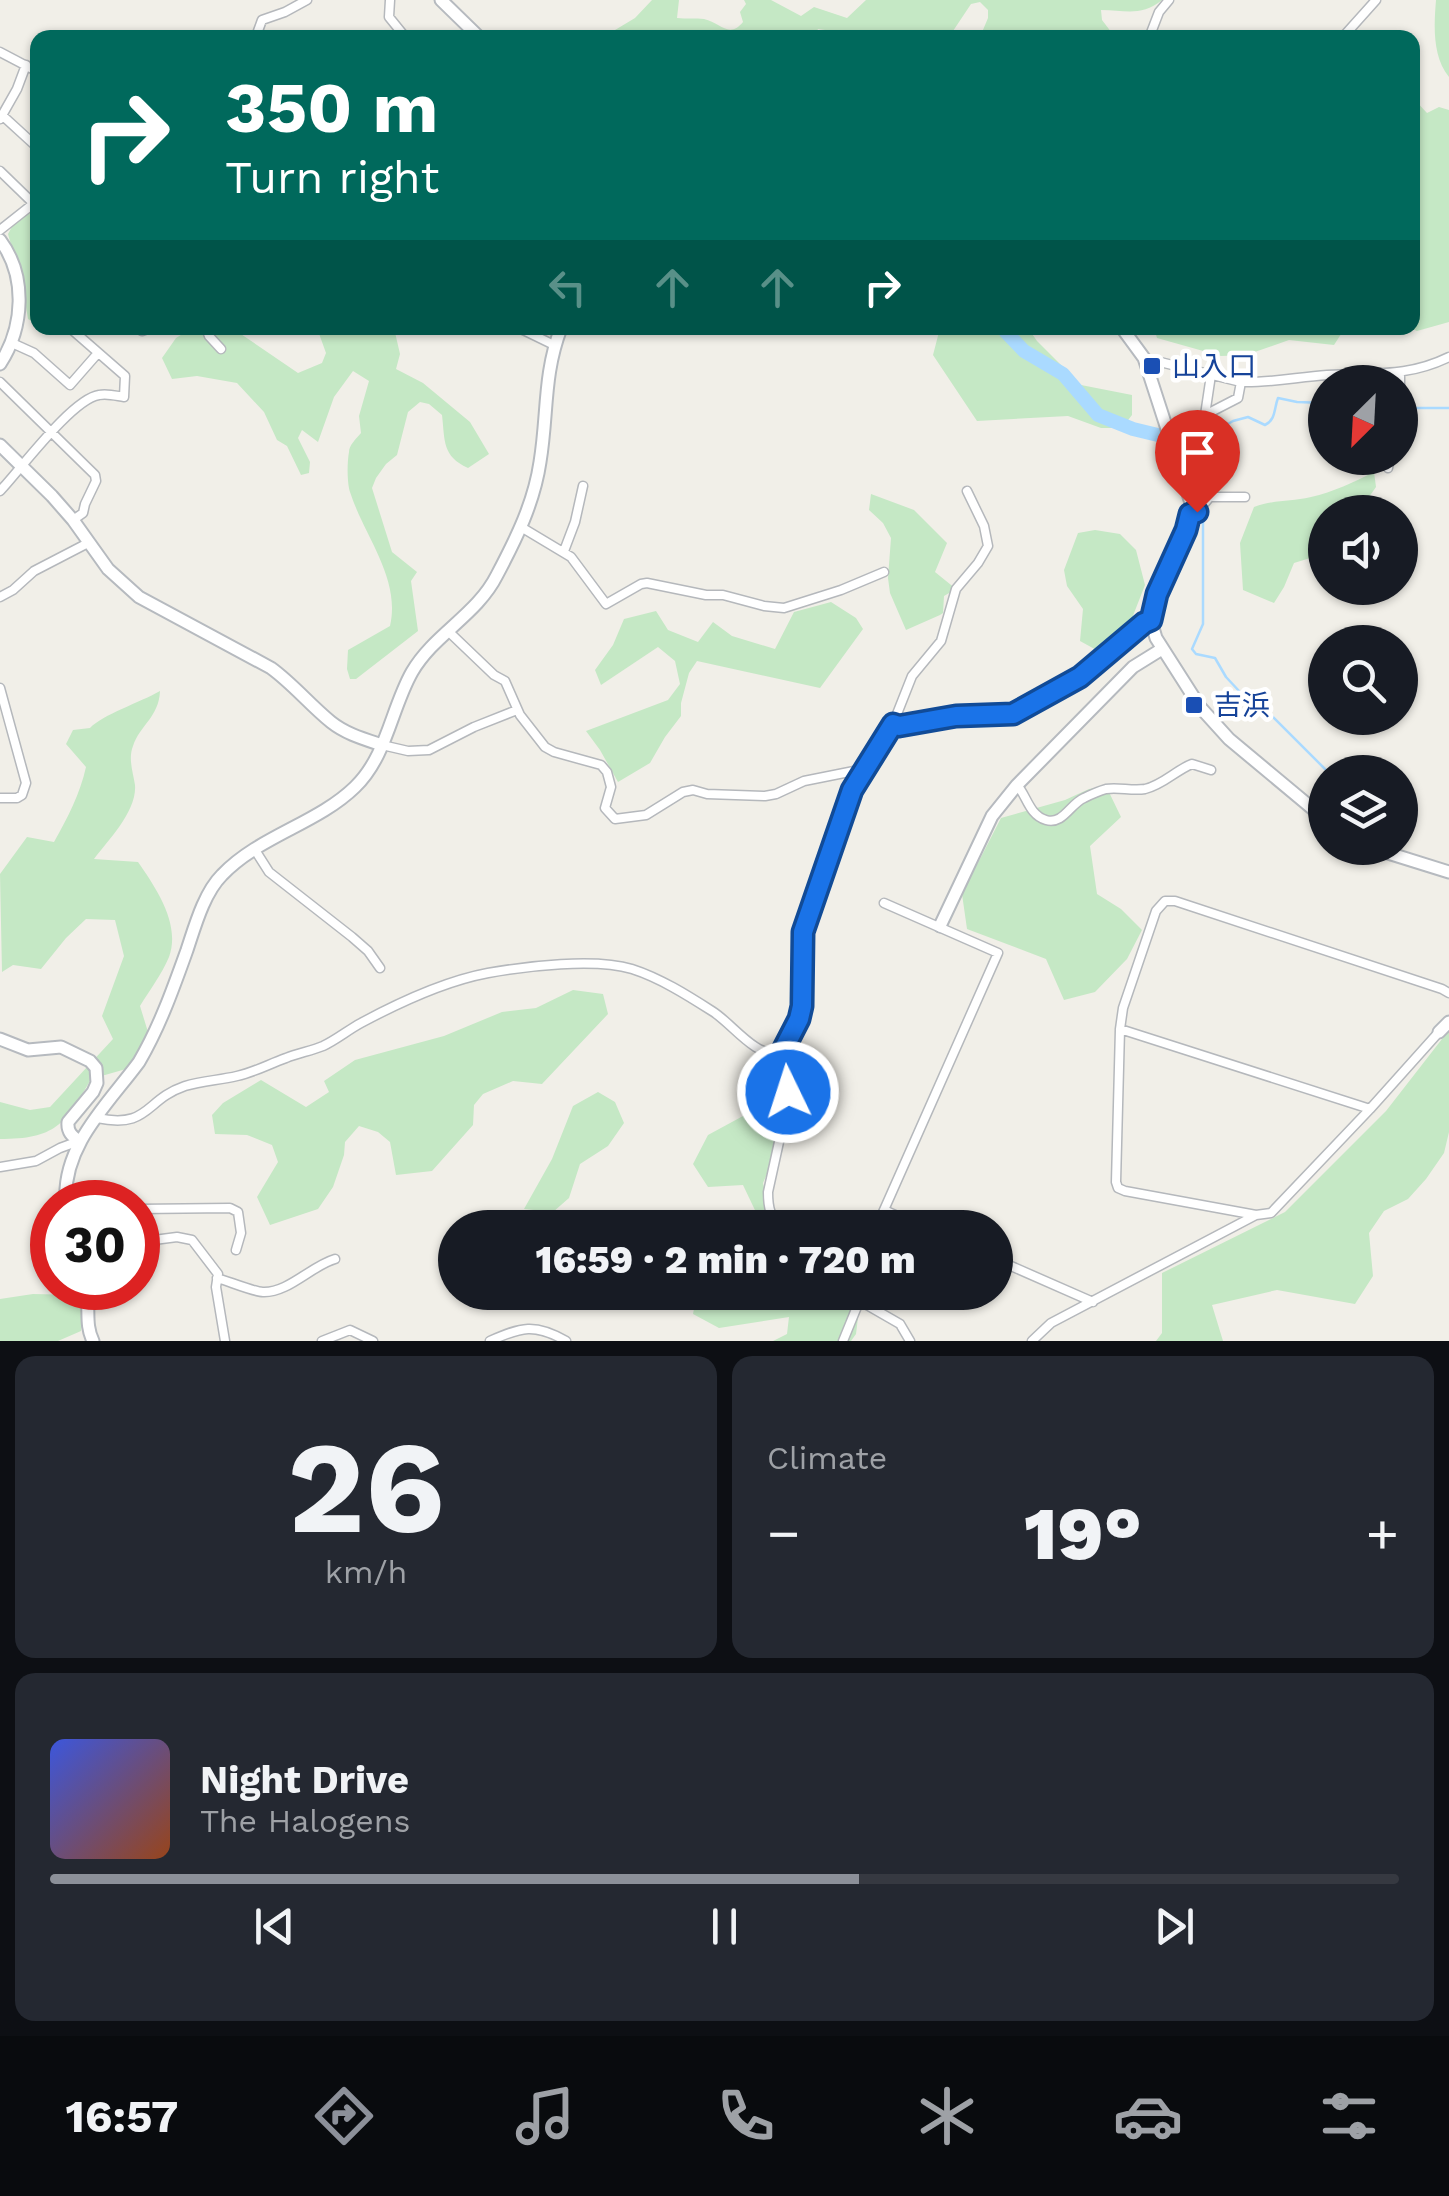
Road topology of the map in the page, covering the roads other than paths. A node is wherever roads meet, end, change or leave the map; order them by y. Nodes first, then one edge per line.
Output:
1 (308, 0) edge
2 (390, 0) edge
3 (441, 0) edge
4 (1169, 0) edge
5 (1376, 0) edge
6 (258, 30) edge
7 (400, 30) edge
8 (472, 30) edge
9 (1152, 30) edge
10 (1349, 30) edge
11 (0, 52) edge
12 (26, 65) junction
13 (30, 67) edge
14 (1, 117) edge
15 (30, 141) edge
16 (0, 171) edge
17 (30, 197) edge
18 (30, 207) edge
19 (0, 230) edge
20 (0, 240) edge
21 (78, 335) edge
22 (209, 335) edge
23 (533, 335) edge
24 (558, 335) edge
25 (1127, 335) edge
26 (12, 343) junction
27 (554, 345) junction
28 (221, 349) dead end
29 (98, 353) junction
30 (1449, 357) edge
31 (1144, 358) junction
32 (0, 364) edge
33 (1418, 370) edge
34 (1211, 374) junction
35 (1308, 377) edge
36 (0, 382) edge
37 (1241, 382) junction
38 (51, 432) junction
39 (0, 445) edge
40 (23, 467) junction
41 (583, 486) dead end
42 (0, 491) edge
43 (966, 491) dead end
44 (1245, 497) dead end
45 (1190, 514) junction
46 (73, 520) junction
47 (521, 527) junction
48 (88, 543) junction
49 (564, 551) junction
50 (884, 572) dead end
51 (0, 597) edge
52 (1151, 620) junction
53 (448, 631) junction
54 (1162, 650) junction
55 (0, 688) edge
56 (517, 710) junction
57 (893, 724) junction
58 (382, 745) junction
59 (1211, 770) dead end
60 (863, 773) junction
61 (1018, 785) junction
62 (0, 798) edge
63 (1308, 805) edge
64 (255, 850) junction
65 (1418, 862) edge
66 (1449, 872) edge
67 (884, 903) dead end
68 (940, 926) junction
69 (380, 968) dead end
70 (1449, 994) edge
71 (1449, 1022) edge
72 (1120, 1029) junction
73 (1439, 1032) joint
74 (0, 1039) edge
75 (781, 1054) junction
76 (1370, 1109) junction
77 (97, 1118) junction
78 (79, 1142) junction
79 (0, 1166) edge
80 (65, 1180) edge
81 (160, 1209) edge
82 (769, 1210) edge
83 (884, 1210) edge
84 (1256, 1214) junction
85 (160, 1239) edge
86 (236, 1250) dead end
87 (335, 1258) dead end
88 (1013, 1267) edge
89 (217, 1278) junction
90 (1093, 1302) junction
91 (88, 1310) edge
92 (856, 1310) edge
93 (880, 1310) edge
94 (93, 1341) edge
95 (225, 1341) edge
96 (322, 1341) edge
97 (373, 1341) edge
98 (490, 1341) edge
99 (566, 1341) edge
100 (843, 1341) edge
101 (910, 1341) edge
102 (1032, 1341) edge

1 - 6 street
2 - 7 street
3 - 8 street
4 - 9 street
5 - 10 street
11 - 12 street
12 - 13 street
12 - 14 street
14 - 15 street
16 - 17 street
18 - 19 street
20 - 26 street
21 - 29 street
22 - 28 street
23 - 27 street
24 - 27 street
25 - 31 street
26 - 29 street
26 - 32 street
27 - 47 street
29 - 38 street
30 - 33 street
31 - 34 street
31 - 45 street
34 - 37 street
34 - 37 street
35 - 37 street
36 - 38 street
38 - 40 street
38 - 46 street
39 - 40 street
40 - 42 street
40 - 46 street
41 - 49 street
43 - 57 street
44 - 45 street
45 - 52 street
46 - 48 street
47 - 49 street
47 - 53 street
48 - 51 street
48 - 58 street
49 - 50 street
52 - 54 street
52 - 57 street
53 - 56 street
53 - 58 street
54 - 61 street
54 - 63 street
55 - 62 street
56 - 58 street
56 - 60 street
57 - 60 street
58 - 64 street
59 - 61 street
60 - 75 street
61 - 68 street
64 - 69 street
64 - 77 street
65 - 66 street
67 - 68 street
68 - 83 street
70 - 72 street
71 - 73 street
72 - 76 street
72 - 84 street
73 - 76 street
74 - 78 street
75 - 77 street
75 - 82 street
76 - 84 street
77 - 78 street
78 - 79 street
78 - 80 street
81 - 86 street
84 - 90 street
85 - 89 street
87 - 89 street
88 - 90 street
89 - 95 street
90 - 102 street
91 - 94 street
92 - 100 street
93 - 101 street
96 - 97 street
98 - 99 street

